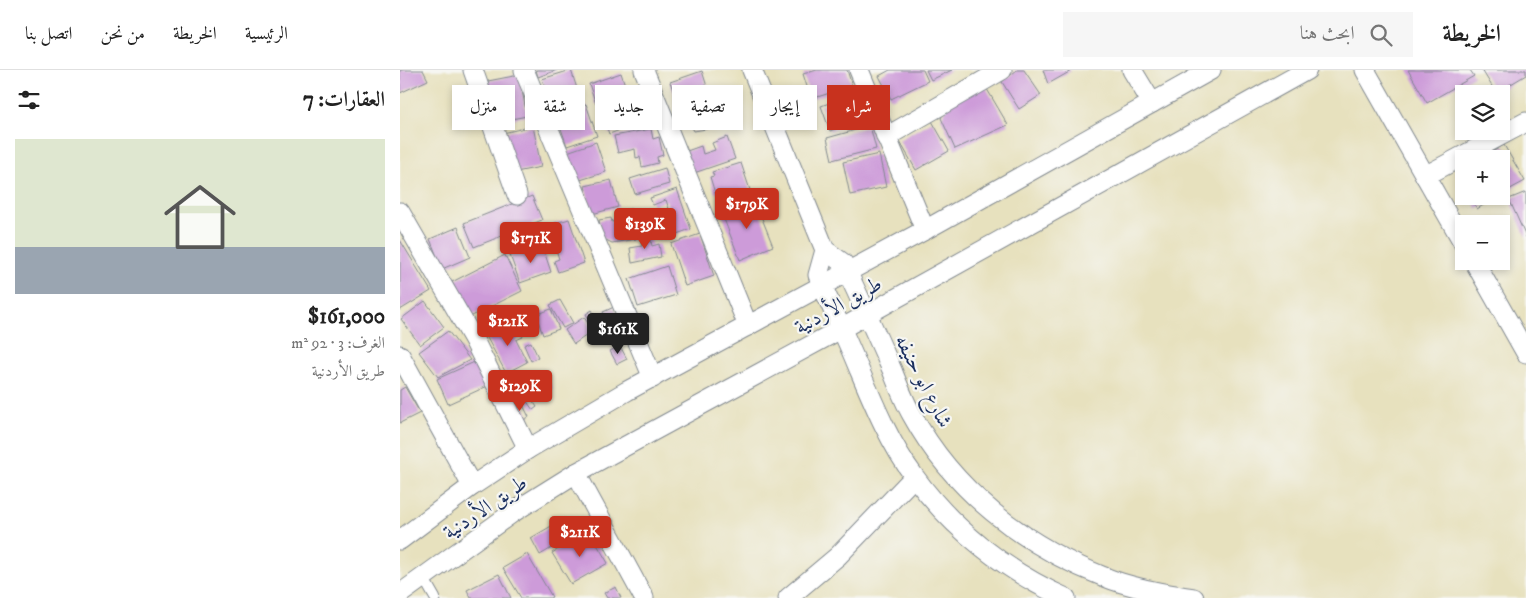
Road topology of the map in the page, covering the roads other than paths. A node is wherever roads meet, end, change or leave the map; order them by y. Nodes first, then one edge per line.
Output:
1 (474, 70) edge
2 (524, 70) edge
3 (644, 70) edge
4 (752, 70) edge
5 (1002, 70) edge
6 (1132, 70) edge
7 (1211, 70) edge
8 (1307, 70) edge
9 (1365, 70) edge
10 (864, 72) edge
11 (1152, 103) junction
12 (1526, 122) edge
13 (886, 137) junction
14 (1425, 176) junction
15 (517, 195) dead end
16 (400, 212) edge
17 (1455, 228) edge
18 (925, 230) junction
19 (825, 250) junction
20 (1479, 270) edge
21 (847, 272) junction
22 (822, 286) junction
23 (867, 314) junction
24 (748, 326) junction
25 (842, 329) junction
26 (1526, 353) edge
27 (400, 355) edge
28 (653, 378) junction
29 (528, 449) junction
30 (576, 473) junction
31 (914, 477) junction
32 (472, 486) junction
33 (400, 540) edge
34 (423, 577) junction
35 (400, 594) edge
36 (435, 598) edge
37 (644, 598) edge
38 (788, 598) edge
39 (1066, 598) edge
40 (1194, 598) edge

1 - 15 street
2 - 28 street
3 - 24 street
4 - 19 street, شارع ابو حنيفه
5 - 13 street
6 - 11 street
7 - 11 street, طريق الأردنية
8 - 23 street, طريق الأردنية
9 - 14 street
10 - 13 street
11 - 18 street, طريق الأردنية
12 - 14 street
13 - 18 street
14 - 17 street
16 - 29 street
18 - 21 street, طريق الأردنية
19 - 21 street, شارع ابو حنيفه
19 - 22 street
20 - 26 street
21 - 22 street, طريق الأردنية
21 - 23 street, شارع ابو حنيفه
22 - 24 street, طريق الأردنية
22 - 25 street
23 - 25 street, طريق الأردنية
23 - 40 street, شارع ابو حنيفه
24 - 28 street, طريق الأردنية
25 - 30 street, طريق الأردنية
25 - 31 street
27 - 32 street
28 - 29 street, طريق الأردنية
29 - 32 street, طريق الأردنية
30 - 34 street, طريق الأردنية
30 - 37 street
31 - 38 street
31 - 39 street
32 - 33 street, طريق الأردنية
34 - 35 street, طريق الأردنية
34 - 36 lane

